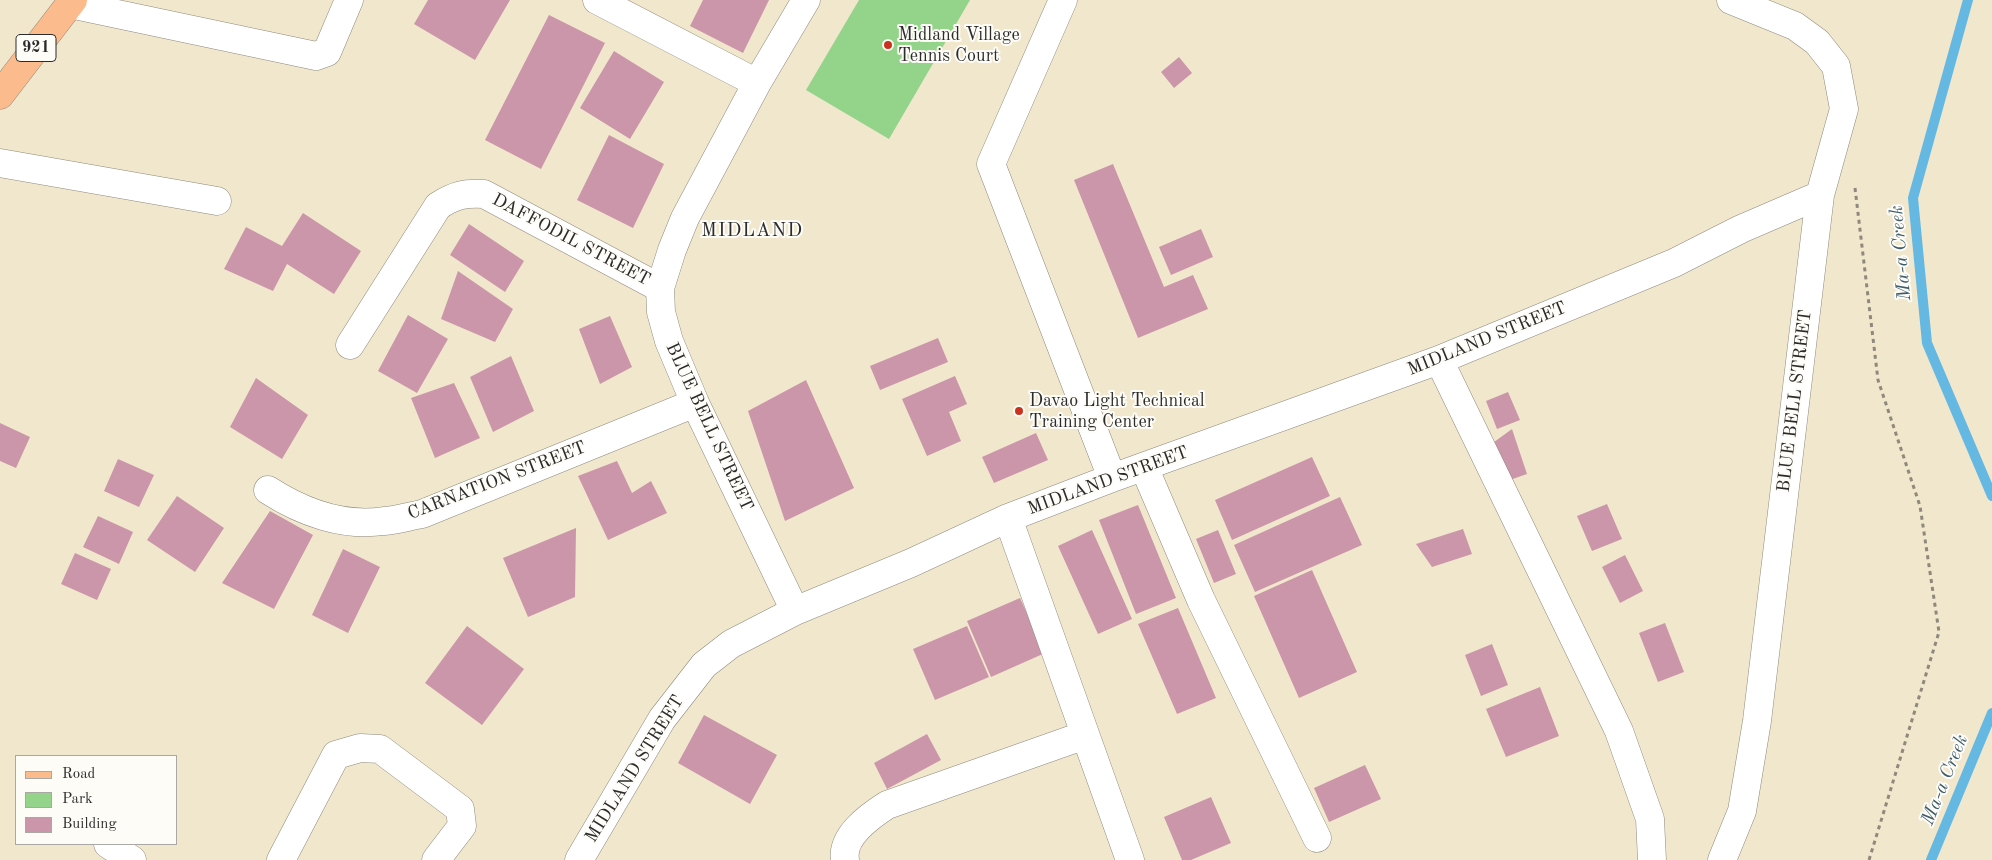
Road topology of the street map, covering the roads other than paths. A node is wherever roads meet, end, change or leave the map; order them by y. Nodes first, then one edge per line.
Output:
1 (349, 0) edge
2 (597, 0) edge
3 (806, 0) edge
4 (1063, 0) edge
5 (1731, 0) edge
6 (71, 2) edge
7 (757, 83) junction
8 (0, 95) edge
9 (0, 163) edge
10 (1820, 195) junction
11 (217, 201) dead end
12 (660, 288) junction
13 (350, 345) dead end
14 (1439, 360) junction
15 (695, 403) junction
16 (1144, 467) junction
17 (1112, 478) junction
18 (268, 490) dead end
19 (1008, 518) junction
20 (795, 611) junction
21 (1085, 735) junction
22 (1317, 838) dead end
23 (110, 845) edge
24 (132, 860) edge
25 (281, 860) edge
26 (436, 860) edge
27 (579, 860) edge
28 (845, 860) edge
29 (1130, 860) edge
30 (1652, 860) edge
31 (1722, 860) edge

1 - 6 street
2 - 7 street
3 - 7 street, BLUE BELL STREET
4 - 17 street
5 - 10 street, BLUE BELL STREET
6 - 8 main road, 921
7 - 12 street, BLUE BELL STREET
9 - 11 street
10 - 14 street, MIDLAND STREET
10 - 31 street, BLUE BELL STREET
12 - 13 street, DAFFODIL STREET
12 - 15 street, BLUE BELL STREET
14 - 16 street, MIDLAND STREET
14 - 30 street
15 - 18 street, CARNATION STREET
15 - 20 street, BLUE BELL STREET
16 - 17 street, MIDLAND STREET
16 - 22 street
17 - 19 street, MIDLAND STREET
19 - 20 street, MIDLAND STREET
19 - 21 street
20 - 27 street, MIDLAND STREET
21 - 28 street
21 - 29 street
23 - 24 street
25 - 26 street

